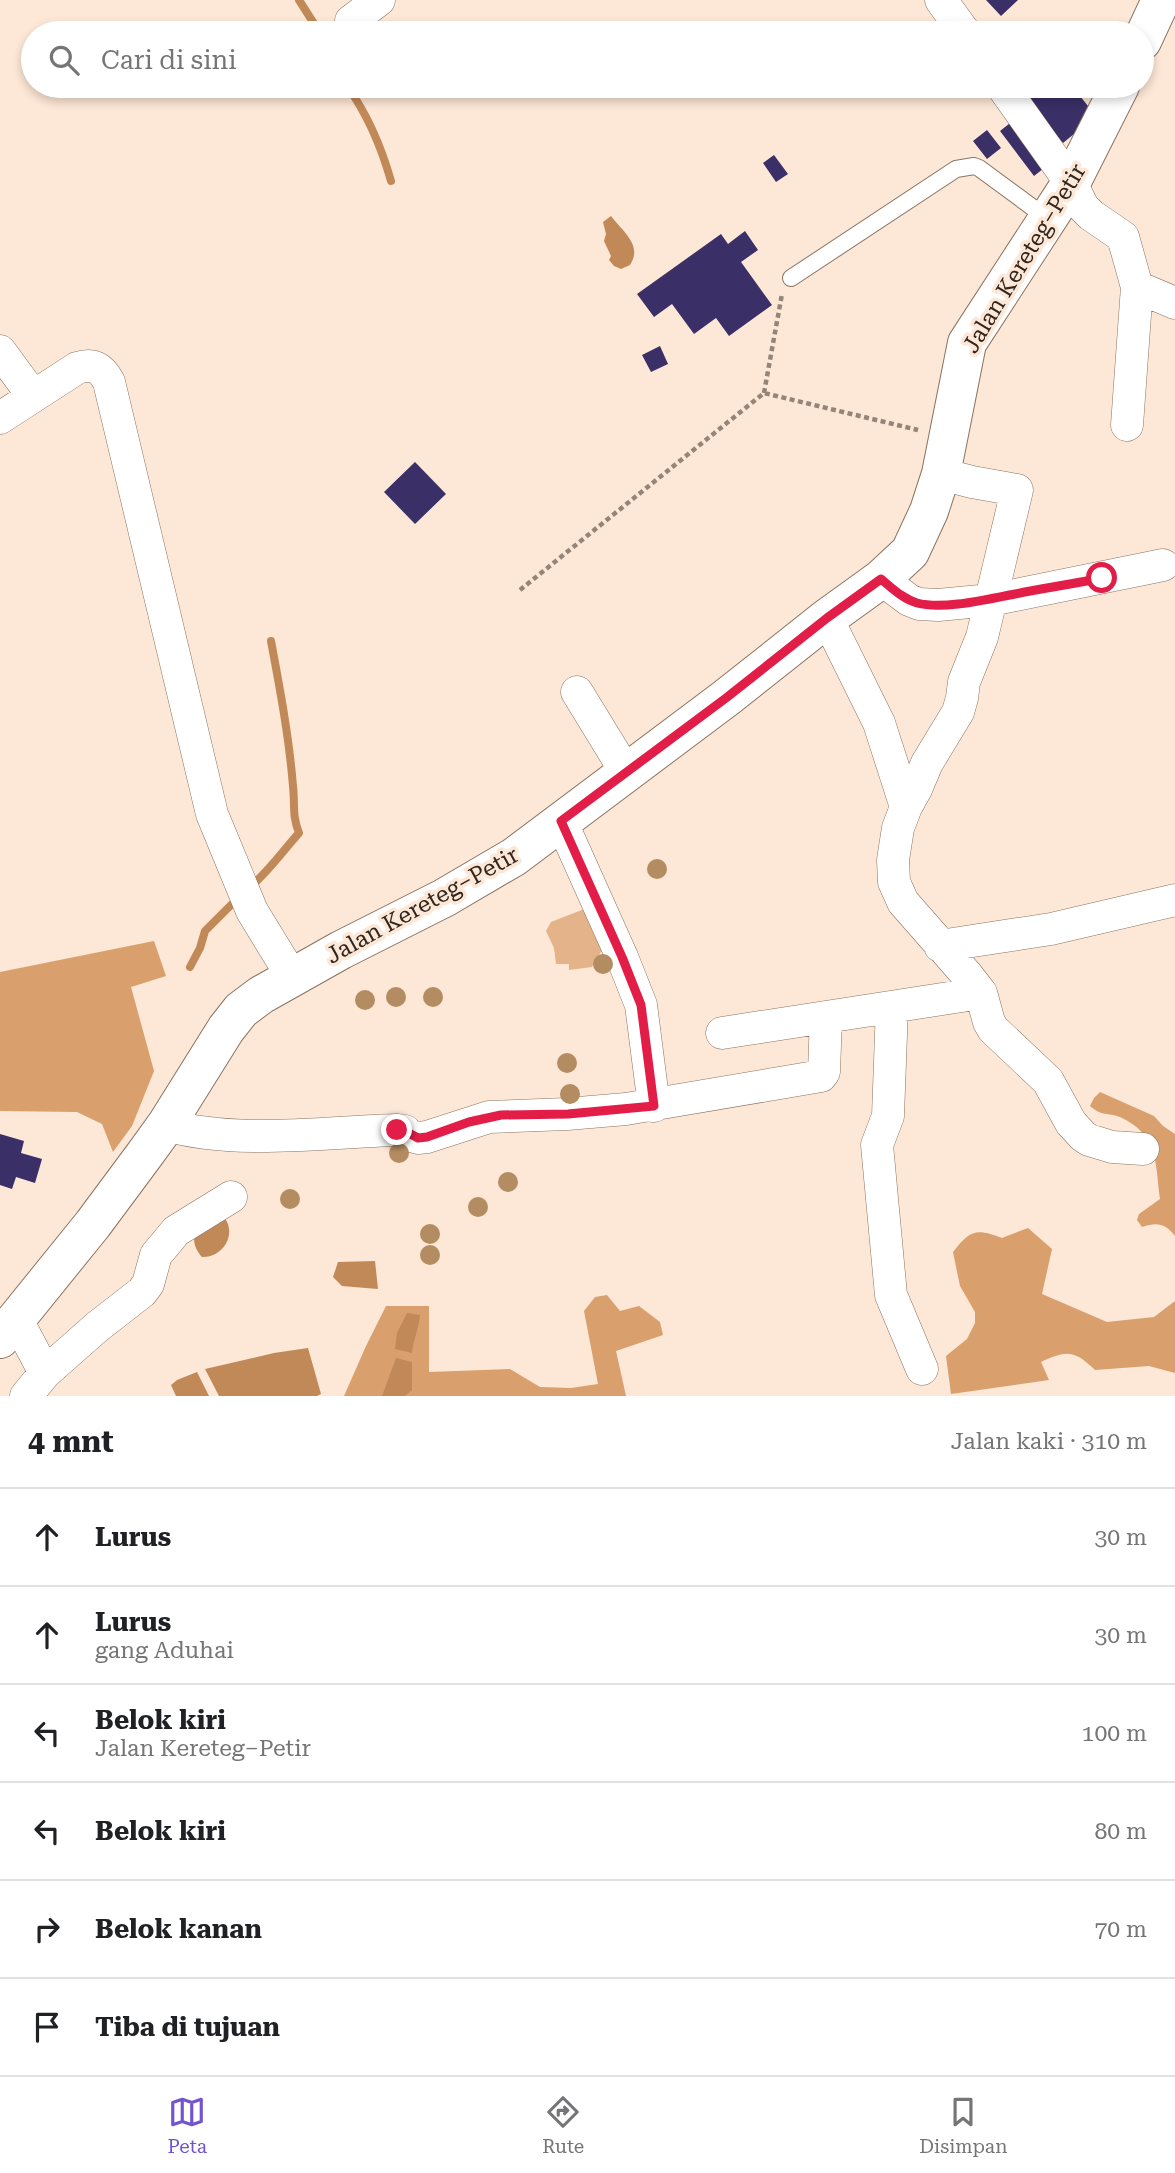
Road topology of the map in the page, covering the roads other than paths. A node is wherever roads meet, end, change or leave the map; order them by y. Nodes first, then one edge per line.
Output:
1 (379, 0) edge
2 (941, 0) edge
3 (1161, 0) edge
4 (351, 21) dead end
5 (956, 21) edge
6 (1151, 21) edge
7 (1011, 98) edge
8 (1114, 98) edge
9 (1071, 183) junction
10 (1047, 218) junction
11 (790, 278) road end
12 (1137, 287) junction
13 (1175, 303) edge
14 (0, 351) edge
15 (33, 396) junction
16 (0, 418) edge
17 (1126, 425) dead end
18 (941, 474) junction
19 (1163, 565) dead end
20 (881, 579) junction
21 (991, 600) junction
22 (827, 618) junction
23 (578, 692) dead end
24 (626, 772) junction
25 (906, 807) junction
26 (561, 821) junction
27 (1175, 900) edge
28 (940, 946) junction
29 (293, 978) junction
30 (981, 993) junction
31 (892, 1007) junction
32 (826, 1017) junction
33 (722, 1033) dead end
34 (654, 1106) junction
35 (166, 1125) junction
36 (1143, 1149) dead end
37 (231, 1197) dead end
38 (8, 1329) edge
39 (922, 1369) dead end
40 (36, 1385) edge

1 - 4 street
2 - 5 street
3 - 6 street
7 - 9 street
8 - 9 street, Jalan Kereteg–Petir
9 - 10 street, Jalan Kereteg–Petir
9 - 12 street
10 - 11 lane
10 - 18 street, Jalan Kereteg–Petir
12 - 13 street
12 - 17 street
14 - 15 street
15 - 16 street
15 - 29 street
18 - 20 street, Jalan Kereteg–Petir
18 - 21 street
19 - 21 street
20 - 21 street
20 - 22 street, Jalan Kereteg–Petir
21 - 25 street
22 - 24 street, Jalan Kereteg–Petir
22 - 25 street
23 - 24 street
24 - 26 street, Jalan Kereteg–Petir
25 - 28 street
26 - 29 street, Jalan Kereteg–Petir
26 - 34 street
27 - 28 street
28 - 30 street
29 - 35 street, Jalan Kereteg–Petir
30 - 31 street
30 - 36 street
31 - 32 street
31 - 39 street
32 - 33 street
32 - 34 street
34 - 35 street
35 - 38 street, Jalan Kereteg–Petir
37 - 40 street
38 - 40 street

